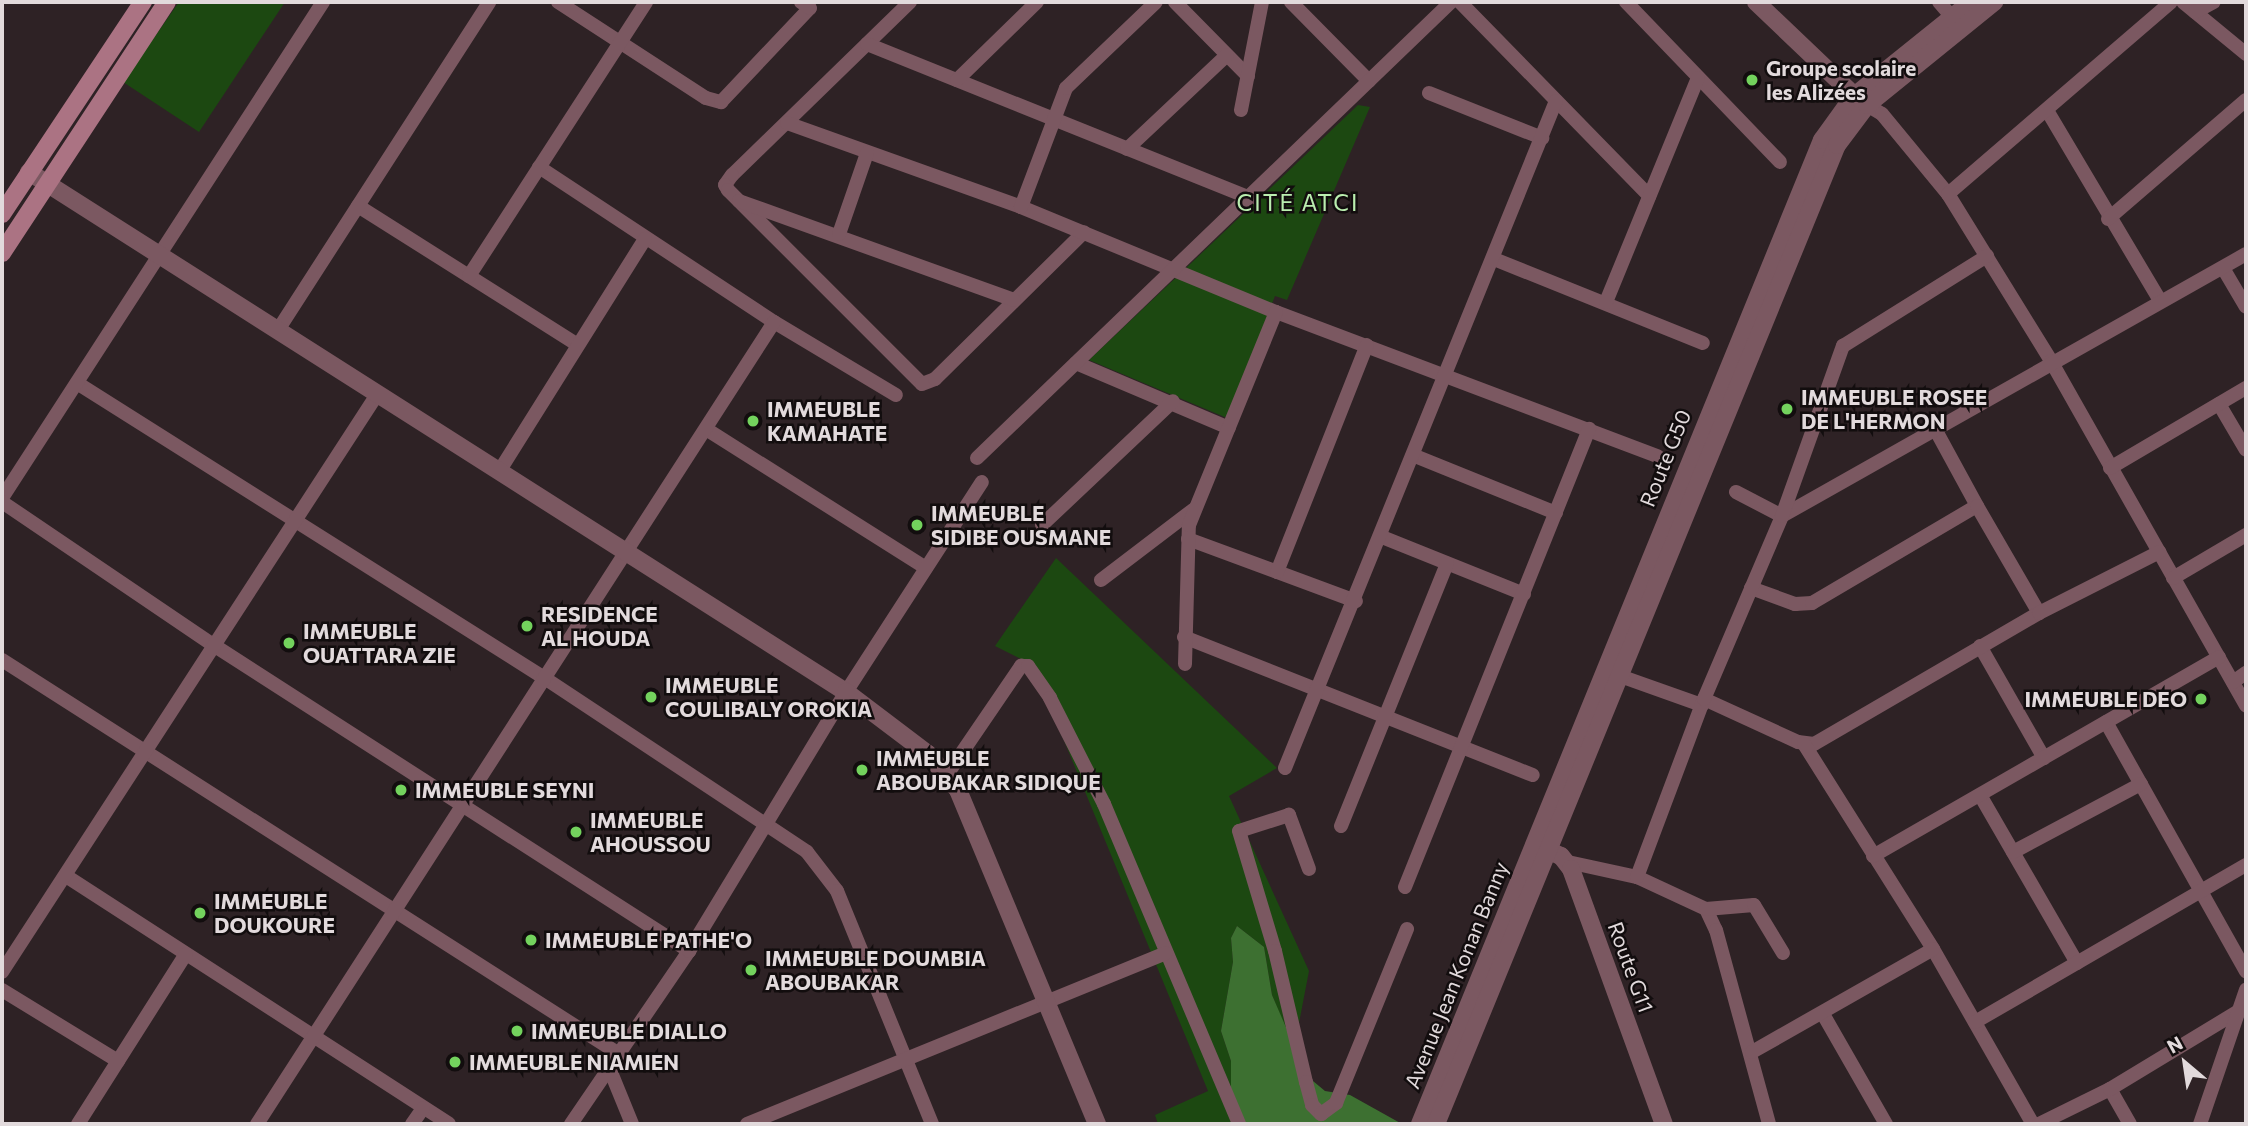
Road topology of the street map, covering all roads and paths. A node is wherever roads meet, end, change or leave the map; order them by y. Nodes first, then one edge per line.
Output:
1 (143, 2) edge
2 (167, 2) edge
3 (323, 2) edge
4 (489, 2) edge
5 (558, 2) edge
6 (646, 2) edge
7 (801, 2) edge
8 (910, 2) edge
9 (1037, 2) edge
10 (1156, 2) edge
11 (1175, 2) edge
12 (1262, 2) edge
13 (1291, 2) edge
14 (1451, 2) edge
15 (1460, 2) edge
16 (1626, 2) edge
17 (1756, 2) edge
18 (1939, 2) edge
19 (1971, 2) edge
20 (1994, 2) edge
21 (2171, 2) edge
22 (2183, 2) edge
23 (2214, 2) edge
24 (2195, 12) junction
25 (1952, 17) junction
26 (620, 40) junction
27 (867, 44) junction
28 (2246, 54) edge
29 (1227, 55) junction
30 (1248, 76) junction
31 (1698, 78) junction
32 (957, 80) junction
33 (1369, 81) junction
34 (1429, 93) dead end
35 (2246, 100) edge
36 (1556, 101) junction
37 (1860, 101) junction
38 (1241, 110) dead end
39 (2048, 112) junction
40 (1051, 118) junction
41 (787, 123) junction
42 (1542, 138) junction
43 (1127, 149) junction
44 (867, 153) junction
45 (1780, 162) dead end
46 (538, 167) junction
47 (29, 172) junction
48 (47, 183) junction
49 (1948, 194) junction
50 (1649, 196) junction
51 (1250, 198) junction
52 (735, 199) junction
53 (358, 205) junction
54 (1021, 207) junction
55 (2, 214) edge
56 (2108, 219) junction
57 (1084, 232) junction
58 (839, 233) junction
59 (645, 239) junction
60 (2, 253) edge
61 (2246, 254) edge
62 (159, 255) junction
63 (1987, 256) junction
64 (1494, 259) junction
65 (2223, 268) junction
66 (1175, 269) junction
67 (469, 276) junction
68 (1014, 300) junction
69 (2160, 301) junction
70 (1606, 302) junction
71 (2246, 307) edge
72 (1276, 312) junction
73 (774, 322) junction
74 (278, 330) junction
75 (1703, 343) dead end
76 (576, 344) junction
77 (1367, 345) junction
78 (2051, 361) junction
79 (1076, 363) junction
80 (1447, 374) junction
81 (77, 383) junction
82 (2246, 388) edge
83 (378, 393) junction
84 (896, 395) dead end
85 (1173, 401) junction
86 (2219, 404) junction
87 (1934, 427) junction
88 (1229, 428) junction
89 (706, 429) junction
90 (1589, 429) junction
91 (2246, 450) edge
92 (1415, 456) junction
93 (1658, 456) dead end
94 (977, 458) dead end
95 (2110, 468) junction
96 (500, 470) junction
97 (982, 482) dead end
98 (1736, 492) dead end
99 (2, 500) edge
100 (1977, 506) junction
101 (1193, 510) junction
102 (1556, 513) junction
103 (1782, 516) junction
104 (296, 520) junction
105 (1042, 525) dead end
106 (2246, 535) edge
107 (1382, 537) junction
108 (1188, 539) junction
109 (2159, 552) junction
110 (625, 553) junction
111 (1447, 564) junction
112 (926, 568) junction
113 (1277, 572) junction
114 (2173, 578) junction
115 (1101, 580) dead end
116 (1751, 588) junction
117 (1524, 594) junction
118 (1356, 601) junction
119 (2039, 613) junction
120 (1184, 637) junction
121 (215, 646) junction
122 (1980, 646) junction
123 (2219, 657) junction
124 (2, 660) edge
125 (1185, 664) dead end
126 (2246, 673) edge
127 (1620, 677) junction
128 (545, 679) junction
129 (2233, 682) junction
130 (1318, 688) junction
131 (846, 692) junction
132 (1703, 702) junction
133 (2246, 706) edge
134 (1385, 717) junction
135 (2106, 722) junction
136 (1804, 744) junction
137 (1462, 747) junction
138 (147, 752) junction
139 (2044, 758) junction
140 (1285, 768) dead end
141 (948, 773) junction
142 (1533, 775) dead end
143 (2141, 784) junction
144 (1980, 795) junction
145 (465, 805) junction
146 (765, 824) junction
147 (1341, 826) dead end
148 (1540, 846) junction
149 (2013, 852) junction
150 (1873, 856) junction
151 (1568, 862) junction
152 (2246, 866) edge
153 (1309, 869) dead end
154 (66, 876) junction
155 (1637, 877) junction
156 (1405, 887) dead end
157 (2201, 891) junction
158 (1706, 909) junction
159 (394, 910) junction
160 (1407, 929) dead end
161 (1933, 949) junction
162 (688, 951) junction
163 (1166, 953) junction
164 (1783, 953) dead end
165 (186, 954) junction
166 (2077, 963) junction
167 (2246, 971) edge
168 (2, 972) edge
169 (2, 990) edge
170 (2246, 990) edge
171 (1047, 1001) junction
172 (2239, 1011) junction
173 (1823, 1014) junction
174 (1975, 1022) junction
175 (314, 1035) junction
176 (1752, 1052) junction
177 (619, 1054) junction
178 (905, 1056) junction
179 (118, 1061) junction
180 (610, 1070) junction
181 (2110, 1089) junction
182 (423, 1108) junction
183 (1323, 1119) edge
184 (78, 1124) edge
185 (257, 1124) edge
186 (412, 1124) edge
187 (450, 1124) edge
188 (571, 1124) edge
189 (632, 1124) edge
190 (747, 1124) edge
191 (932, 1124) edge
192 (1097, 1124) edge
193 (1239, 1124) edge
194 (1420, 1124) edge
195 (1436, 1124) edge
196 (1664, 1124) edge
197 (1769, 1124) edge
198 (1886, 1124) edge
199 (2033, 1124) edge
200 (2039, 1124) edge
201 (2130, 1124) edge
202 (2200, 1124) edge

1 - 47 main road
2 - 48 main road
3 - 62 street
4 - 53 street
5 - 26 street
6 - 26 street
7 - 26 street
8 - 27 street
9 - 32 street
10 - 40 street
11 - 29 street
12 - 30 street
13 - 33 street
14 - 33 street
15 - 36 street
16 - 31 street
17 - 37 street
18 - 25 street
19 - 25 street
20 - 37 street
21 - 39 street
22 - 24 street
23 - 24 street
24 - 28 street
25 - 37 street
26 - 46 street
27 - 32 street
27 - 41 street
29 - 30 street
29 - 43 street
30 - 38 street
31 - 45 street
31 - 50 street
32 - 40 street
33 - 51 street
34 - 42 street
35 - 56 street
36 - 42 street
36 - 50 street
37 - 49 street
37 - 127 street, Route G50
37 - 148 street, Route G50
39 - 49 street
39 - 56 street
40 - 43 street
40 - 54 street
41 - 44 street
41 - 52 street
42 - 64 street
43 - 51 street
44 - 54 street
44 - 58 street
46 - 59 street
46 - 67 street
47 - 48 street
47 - 55 main road
48 - 60 main road
48 - 62 street
49 - 63 street
50 - 70 street
51 - 66 street
52 - 58 street
52 - 68 street
53 - 67 street
53 - 74 street
54 - 57 street
56 - 69 street
57 - 66 street
57 - 68 street
58 - 68 street
59 - 73 street
59 - 76 street
61 - 65 street
62 - 74 street
62 - 81 street
63 - 78 street
63 - 103 street
64 - 70 street
64 - 80 street
65 - 69 street
65 - 71 street
66 - 72 street
66 - 79 street
67 - 76 street
69 - 78 street
70 - 75 street
72 - 77 street
72 - 88 street
73 - 84 street
73 - 89 street
74 - 83 street
76 - 96 street
77 - 80 street
77 - 113 street
78 - 87 street
78 - 95 street
79 - 85 street
79 - 94 street
80 - 90 street
80 - 92 street
81 - 99 street
81 - 104 street
82 - 86 street
83 - 96 street
83 - 104 street
85 - 88 street
85 - 105 street
86 - 91 street
86 - 95 street
87 - 100 street
87 - 103 street
88 - 101 street
89 - 110 street
89 - 112 street
90 - 93 street
90 - 102 street
92 - 102 street
92 - 107 street
95 - 109 street
96 - 110 street
97 - 112 street
98 - 103 street
99 - 121 street
100 - 116 street
100 - 119 street
101 - 108 street
101 - 115 street
102 - 117 street
103 - 116 street
104 - 121 street
104 - 128 street
106 - 114 street
107 - 111 street
107 - 118 street
108 - 113 street
108 - 120 street
109 - 114 street
109 - 119 street
110 - 128 street
110 - 131 street
111 - 117 street
111 - 134 street
112 - 131 street
113 - 118 street
114 - 123 street
116 - 132 street
117 - 137 street
118 - 130 street
119 - 122 street
120 - 125 street
120 - 130 street
121 - 138 street
121 - 145 street
122 - 136 street
122 - 139 street
123 - 129 street
123 - 135 street
124 - 138 street
126 - 129 street
127 - 132 street
127 - 148 street, Route G50
128 - 145 street
128 - 146 street
129 - 133 street
130 - 134 street
130 - 140 street
131 - 141 street
131 - 146 street
132 - 136 street
132 - 155 street
134 - 137 street
134 - 147 street
135 - 139 street
135 - 143 street
136 - 150 street
137 - 142 street
137 - 156 street
138 - 154 street
138 - 159 street
139 - 144 street
141 - 163 street
141 - 171 street
143 - 149 street
143 - 157 street
144 - 149 street
144 - 150 street
145 - 159 street
145 - 162 street
146 - 162 street
146 - 178 street
148 - 151 street
148 - 194 street, Avenue Jean Konan Banny
148 - 195 street, Avenue Jean Konan Banny
149 - 166 street
150 - 161 street
151 - 155 street
151 - 196 street, Route G11
152 - 157 street
153 - 183 street
154 - 165 street
154 - 168 street
155 - 158 street
157 - 166 street
157 - 167 street
158 - 164 street
158 - 176 street
159 - 175 street
159 - 177 street
160 - 183 street
161 - 173 street
161 - 174 street
162 - 177 street
163 - 171 street
163 - 193 street
165 - 175 street
165 - 179 street
166 - 174 street
169 - 179 street
170 - 172 street
171 - 178 street
171 - 192 street
172 - 181 street
172 - 202 street
173 - 176 street
173 - 198 street
174 - 199 street
175 - 182 street
175 - 185 street
176 - 197 street
177 - 180 street
178 - 190 street
178 - 191 street
179 - 184 street
180 - 188 street
180 - 189 street
181 - 200 street
181 - 201 street
182 - 186 street
182 - 187 street

